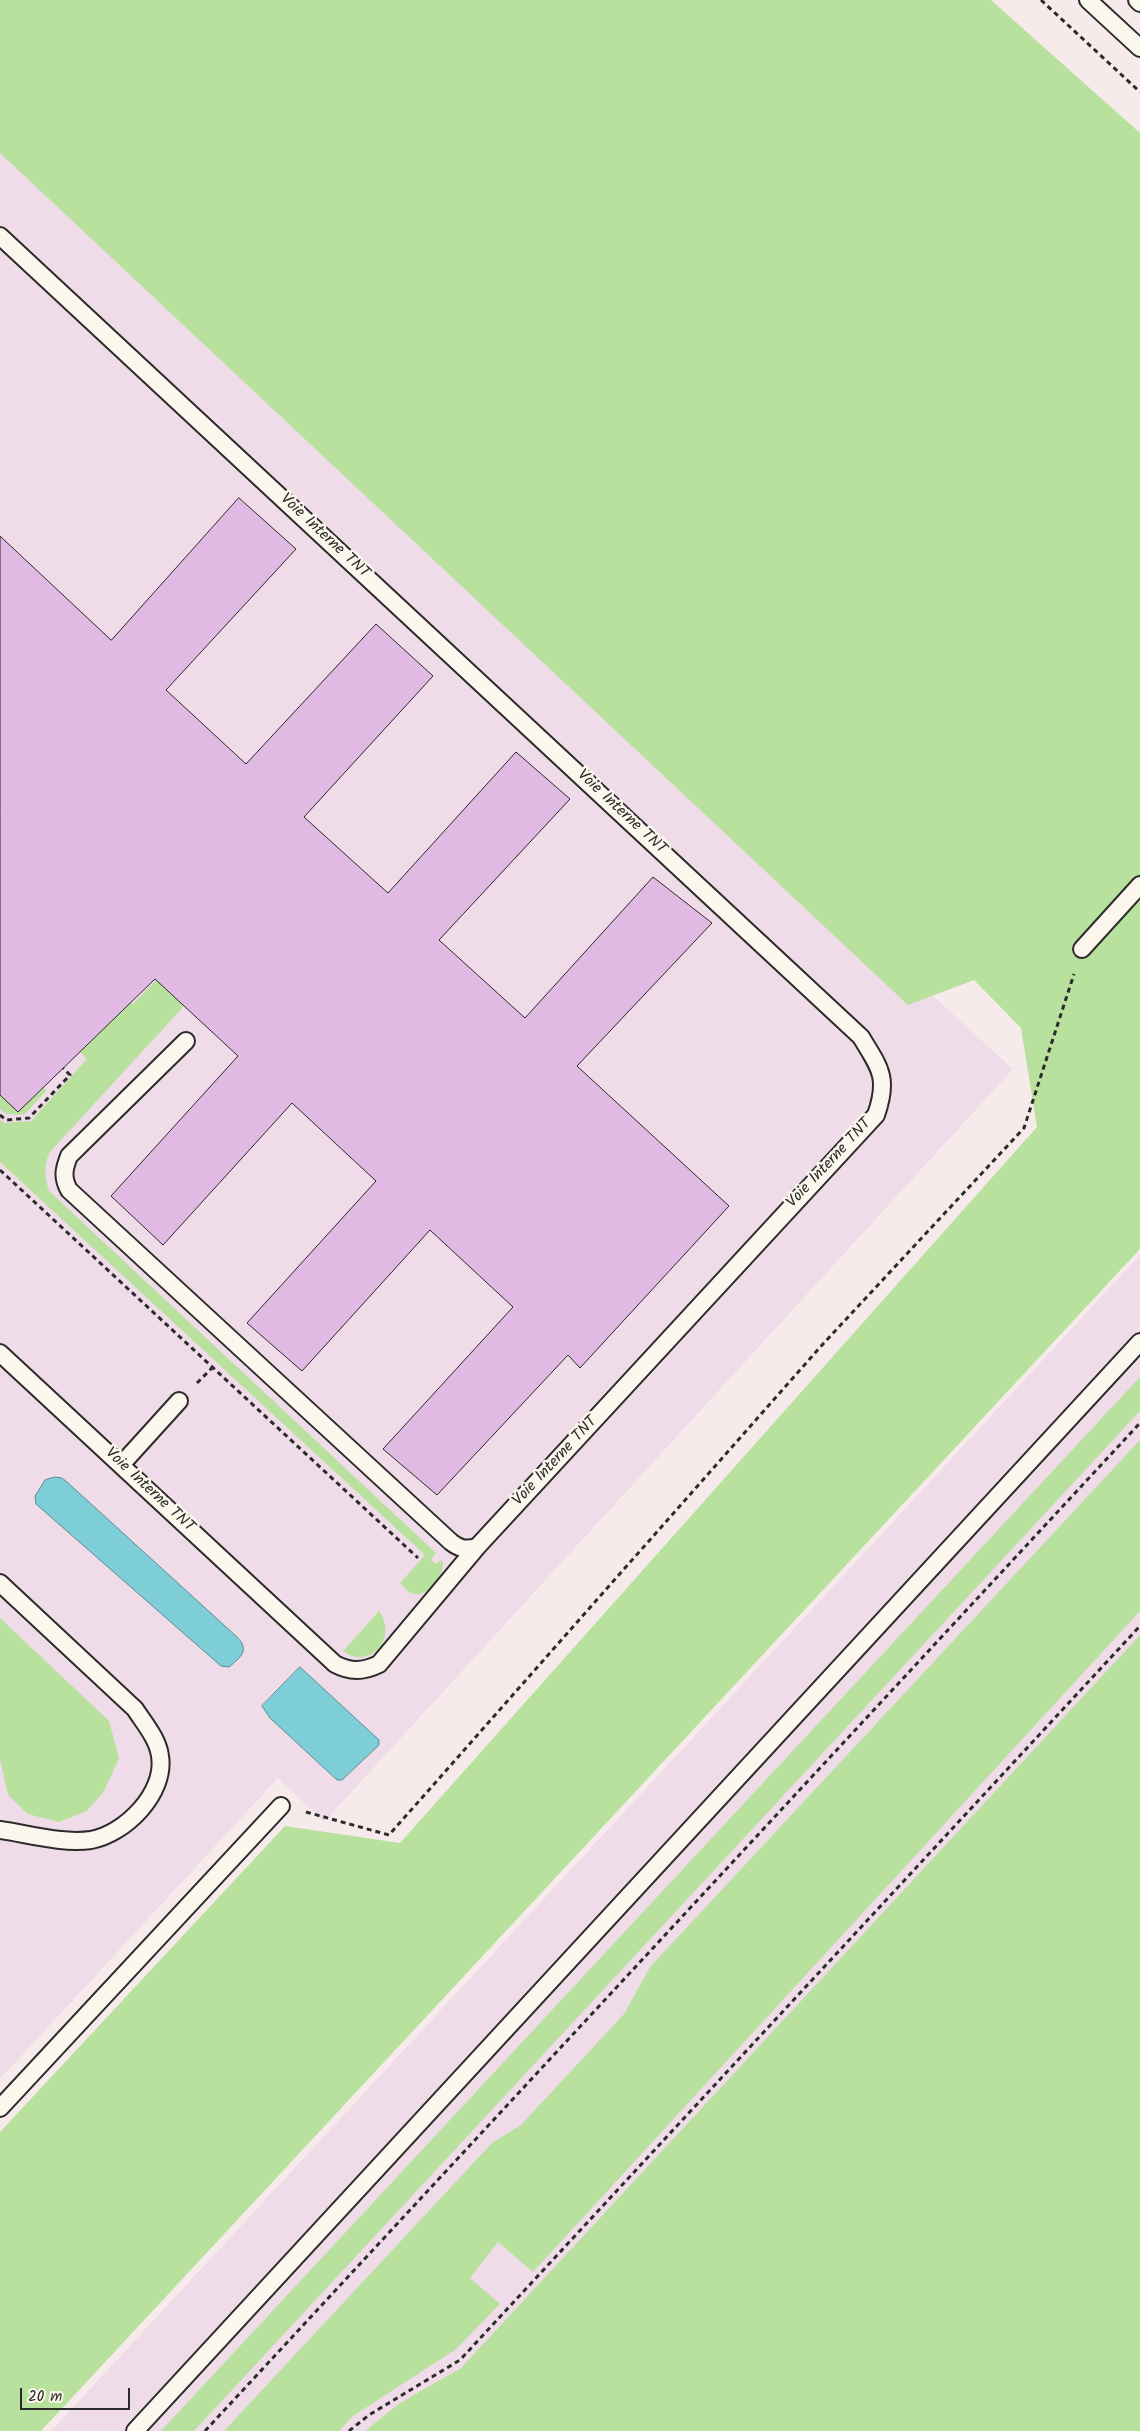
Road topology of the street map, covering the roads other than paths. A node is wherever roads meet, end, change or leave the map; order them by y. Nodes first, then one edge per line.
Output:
1 (1088, 0) edge
2 (1136, 0) edge
3 (1140, 3) edge
4 (1140, 48) edge
5 (0, 236) edge
6 (1140, 885) edge
7 (1082, 949) road end
8 (186, 1041) dead end
9 (1140, 1342) edge
10 (0, 1354) edge
11 (179, 1401) dead end
12 (121, 1465) junction
13 (477, 1547) junction
14 (0, 1583) edge
15 (281, 1806) road end
16 (0, 1830) edge
17 (0, 2108) edge
18 (135, 2431) edge

1 - 4 lane
2 - 3 lane
5 - 13 lane, Voie Interne TNT
6 - 7 lane
8 - 13 lane
9 - 18 lane
10 - 12 lane, Voie Interne TNT
11 - 12 lane
12 - 13 lane, Voie Interne TNT
14 - 16 lane
15 - 17 lane

